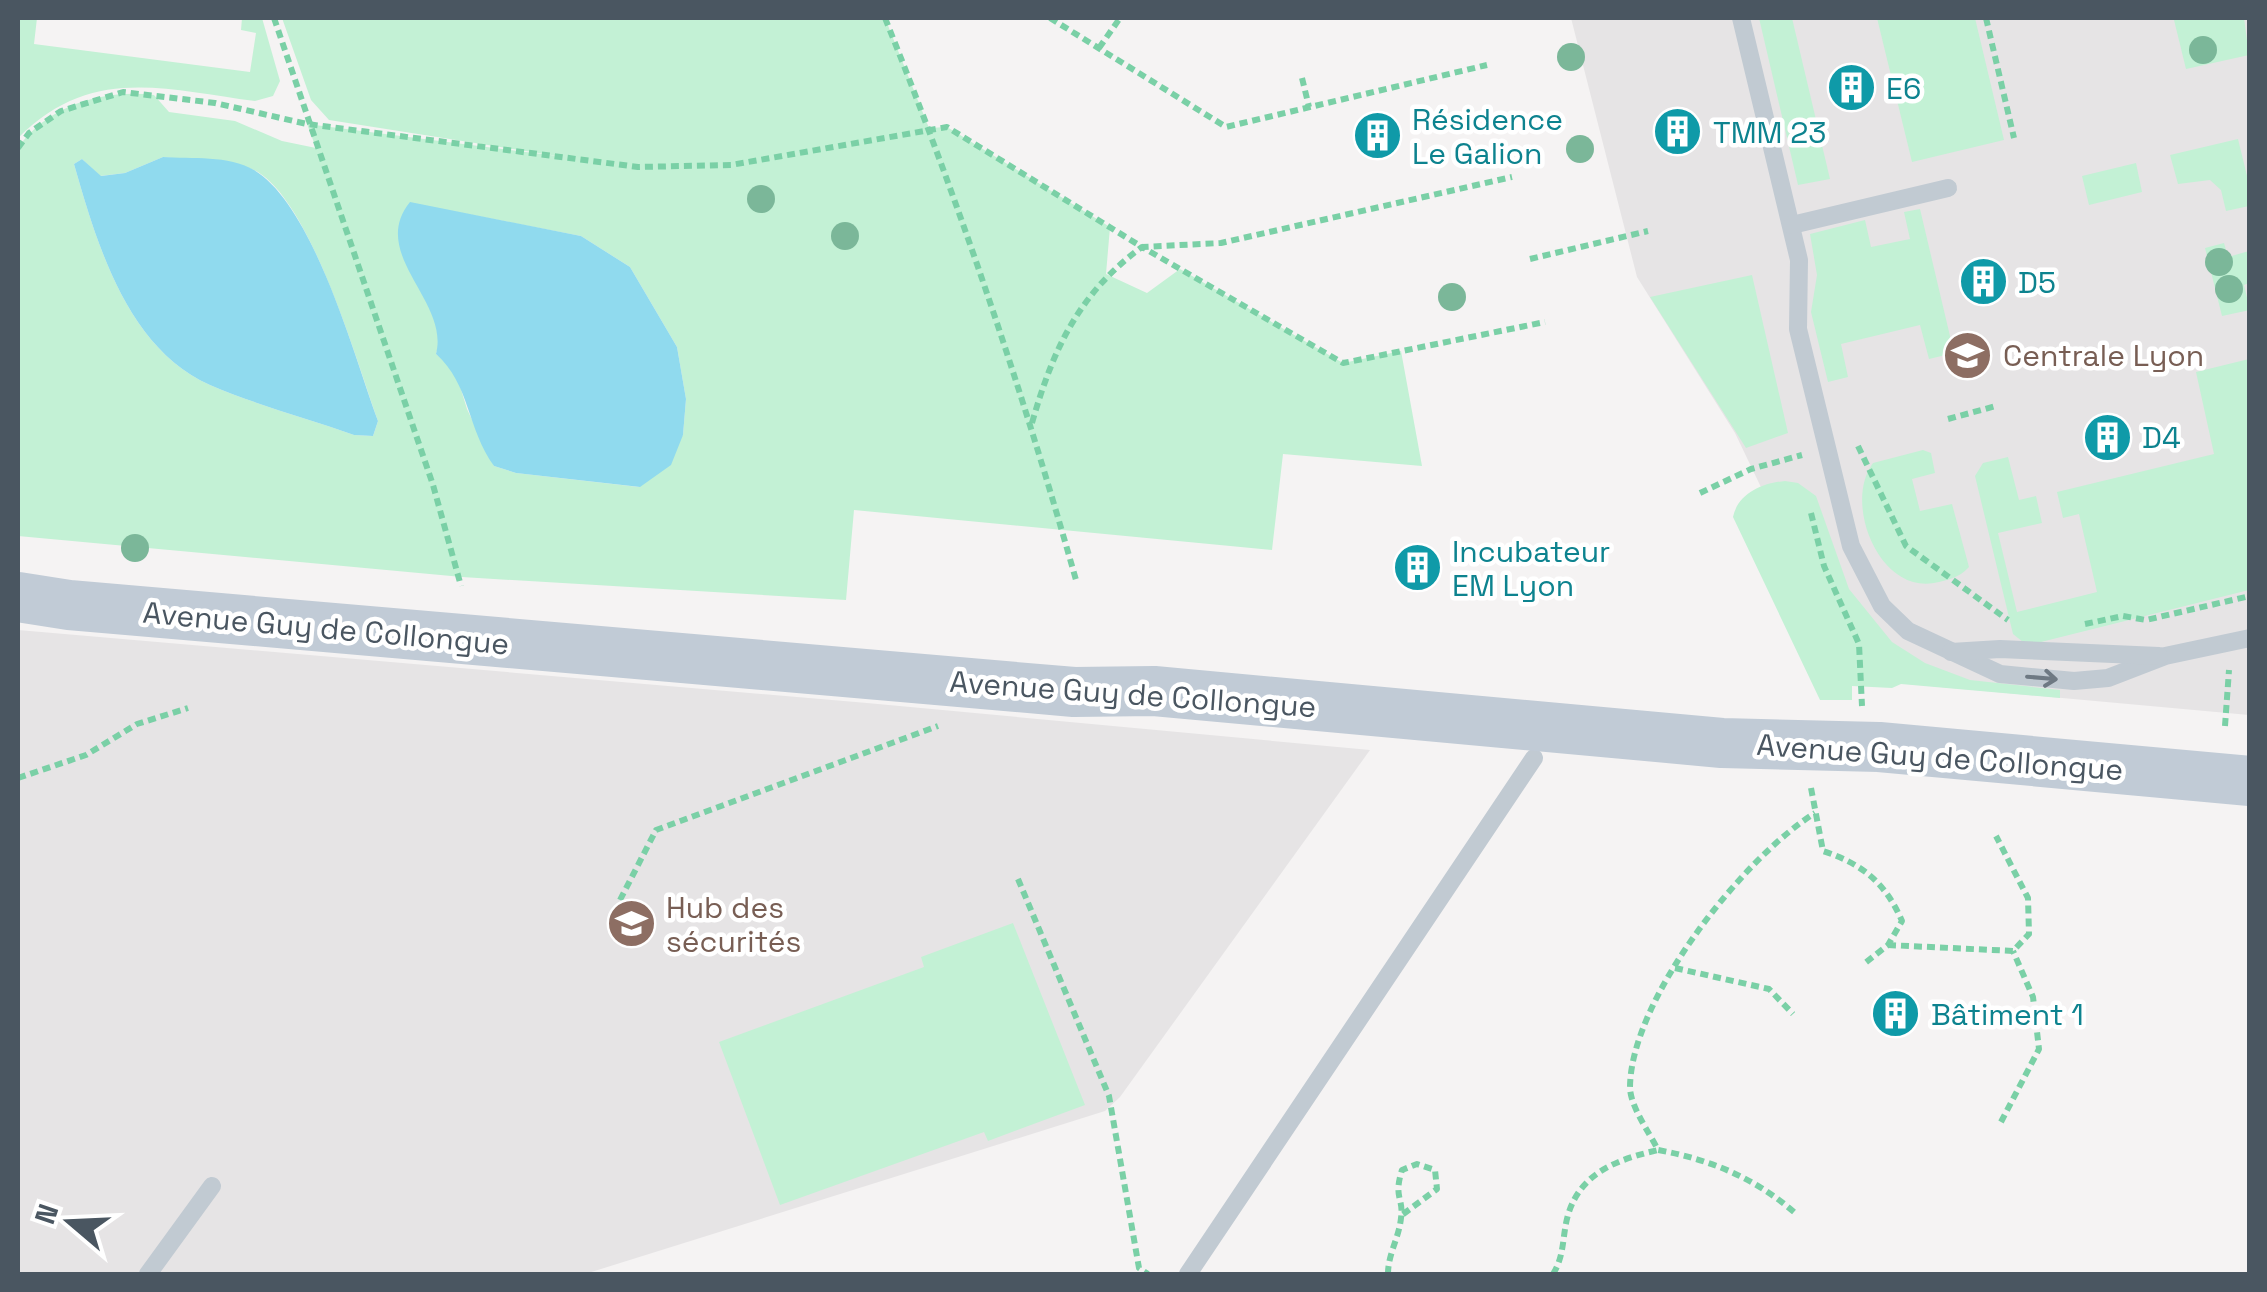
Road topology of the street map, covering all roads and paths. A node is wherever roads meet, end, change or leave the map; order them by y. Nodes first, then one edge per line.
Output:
1 (274, 18) edge
2 (885, 18) edge
3 (1050, 18) edge
4 (1120, 18) edge
5 (1741, 18) edge
6 (1986, 18) edge
7 (1100, 48) junction
8 (1486, 65) dead end
9 (1302, 78) dead end
10 (1309, 107) junction
11 (308, 124) junction
12 (929, 128) junction
13 (2014, 138) dead end
14 (18, 148) edge
15 (1512, 177) dead end
16 (1948, 188) dead end
17 (1792, 225) junction
18 (1648, 231) dead end
19 (1142, 247) junction
20 (1530, 258) dead end
21 (1545, 322) dead end
22 (1996, 406) dead end
23 (1948, 419) dead end
24 (1032, 422) junction
25 (1856, 442) dead end
26 (1828, 450) junction
27 (1801, 456) junction
28 (1804, 475) dead end
29 (1700, 493) dead end
30 (1807, 494) dead end
31 (1076, 580) dead end
32 (461, 586) dead end
33 (18, 596) edge
34 (2250, 596) edge
35 (2019, 628) dead end
36 (2074, 628) dead end
37 (2250, 638) edge
38 (1950, 652) junction
39 (2165, 656) junction
40 (188, 708) dead end
41 (1862, 713) dead end
42 (938, 725) dead end
43 (1534, 758) dead end
44 (18, 778) edge
45 (2250, 781) edge
46 (1810, 782) dead end
47 (1815, 813) junction
48 (1996, 836) dead end
49 (1018, 879) dead end
50 (620, 900) dead end
51 (1888, 945) junction
52 (2013, 951) junction
53 (1865, 963) dead end
54 (1675, 968) junction
55 (1793, 1014) dead end
56 (2000, 1122) dead end
57 (1658, 1150) junction
58 (212, 1186) dead end
59 (1794, 1212) dead end
60 (1402, 1215) junction
61 (148, 1274) edge
62 (1148, 1274) edge
63 (1188, 1274) edge
64 (1388, 1274) edge
65 (1554, 1274) edge

1 - 11 path
2 - 12 path
3 - 7 path
4 - 7 path
5 - 17 lane
6 - 13 path
7 - 10 path
8 - 10 path
9 - 10 path
11 - 12 path
11 - 14 path
11 - 32 path
12 - 19 path
12 - 24 path
15 - 19 path
16 - 17 lane
17 - 26 lane
18 - 20 path
19 - 21 path
19 - 24 path
22 - 23 path
24 - 31 path
25 - 35 path
26 - 27 path
26 - 38 lane
27 - 28 path
27 - 29 path
30 - 41 path
33 - 45 main road, Avenue Guy de Collongue
34 - 36 path
37 - 39 lane
38 - 39 lane
38 -> 39 lane
40 - 44 path
42 - 50 path
43 - 63 lane
46 - 47 path
47 - 51 path
47 - 54 path
48 - 52 path
49 - 62 path
51 - 52 path
51 - 53 path
52 - 56 path
54 - 55 path
54 - 57 path
57 - 59 path
57 - 65 path
58 - 61 lane
60 - 60 path
60 - 64 path

